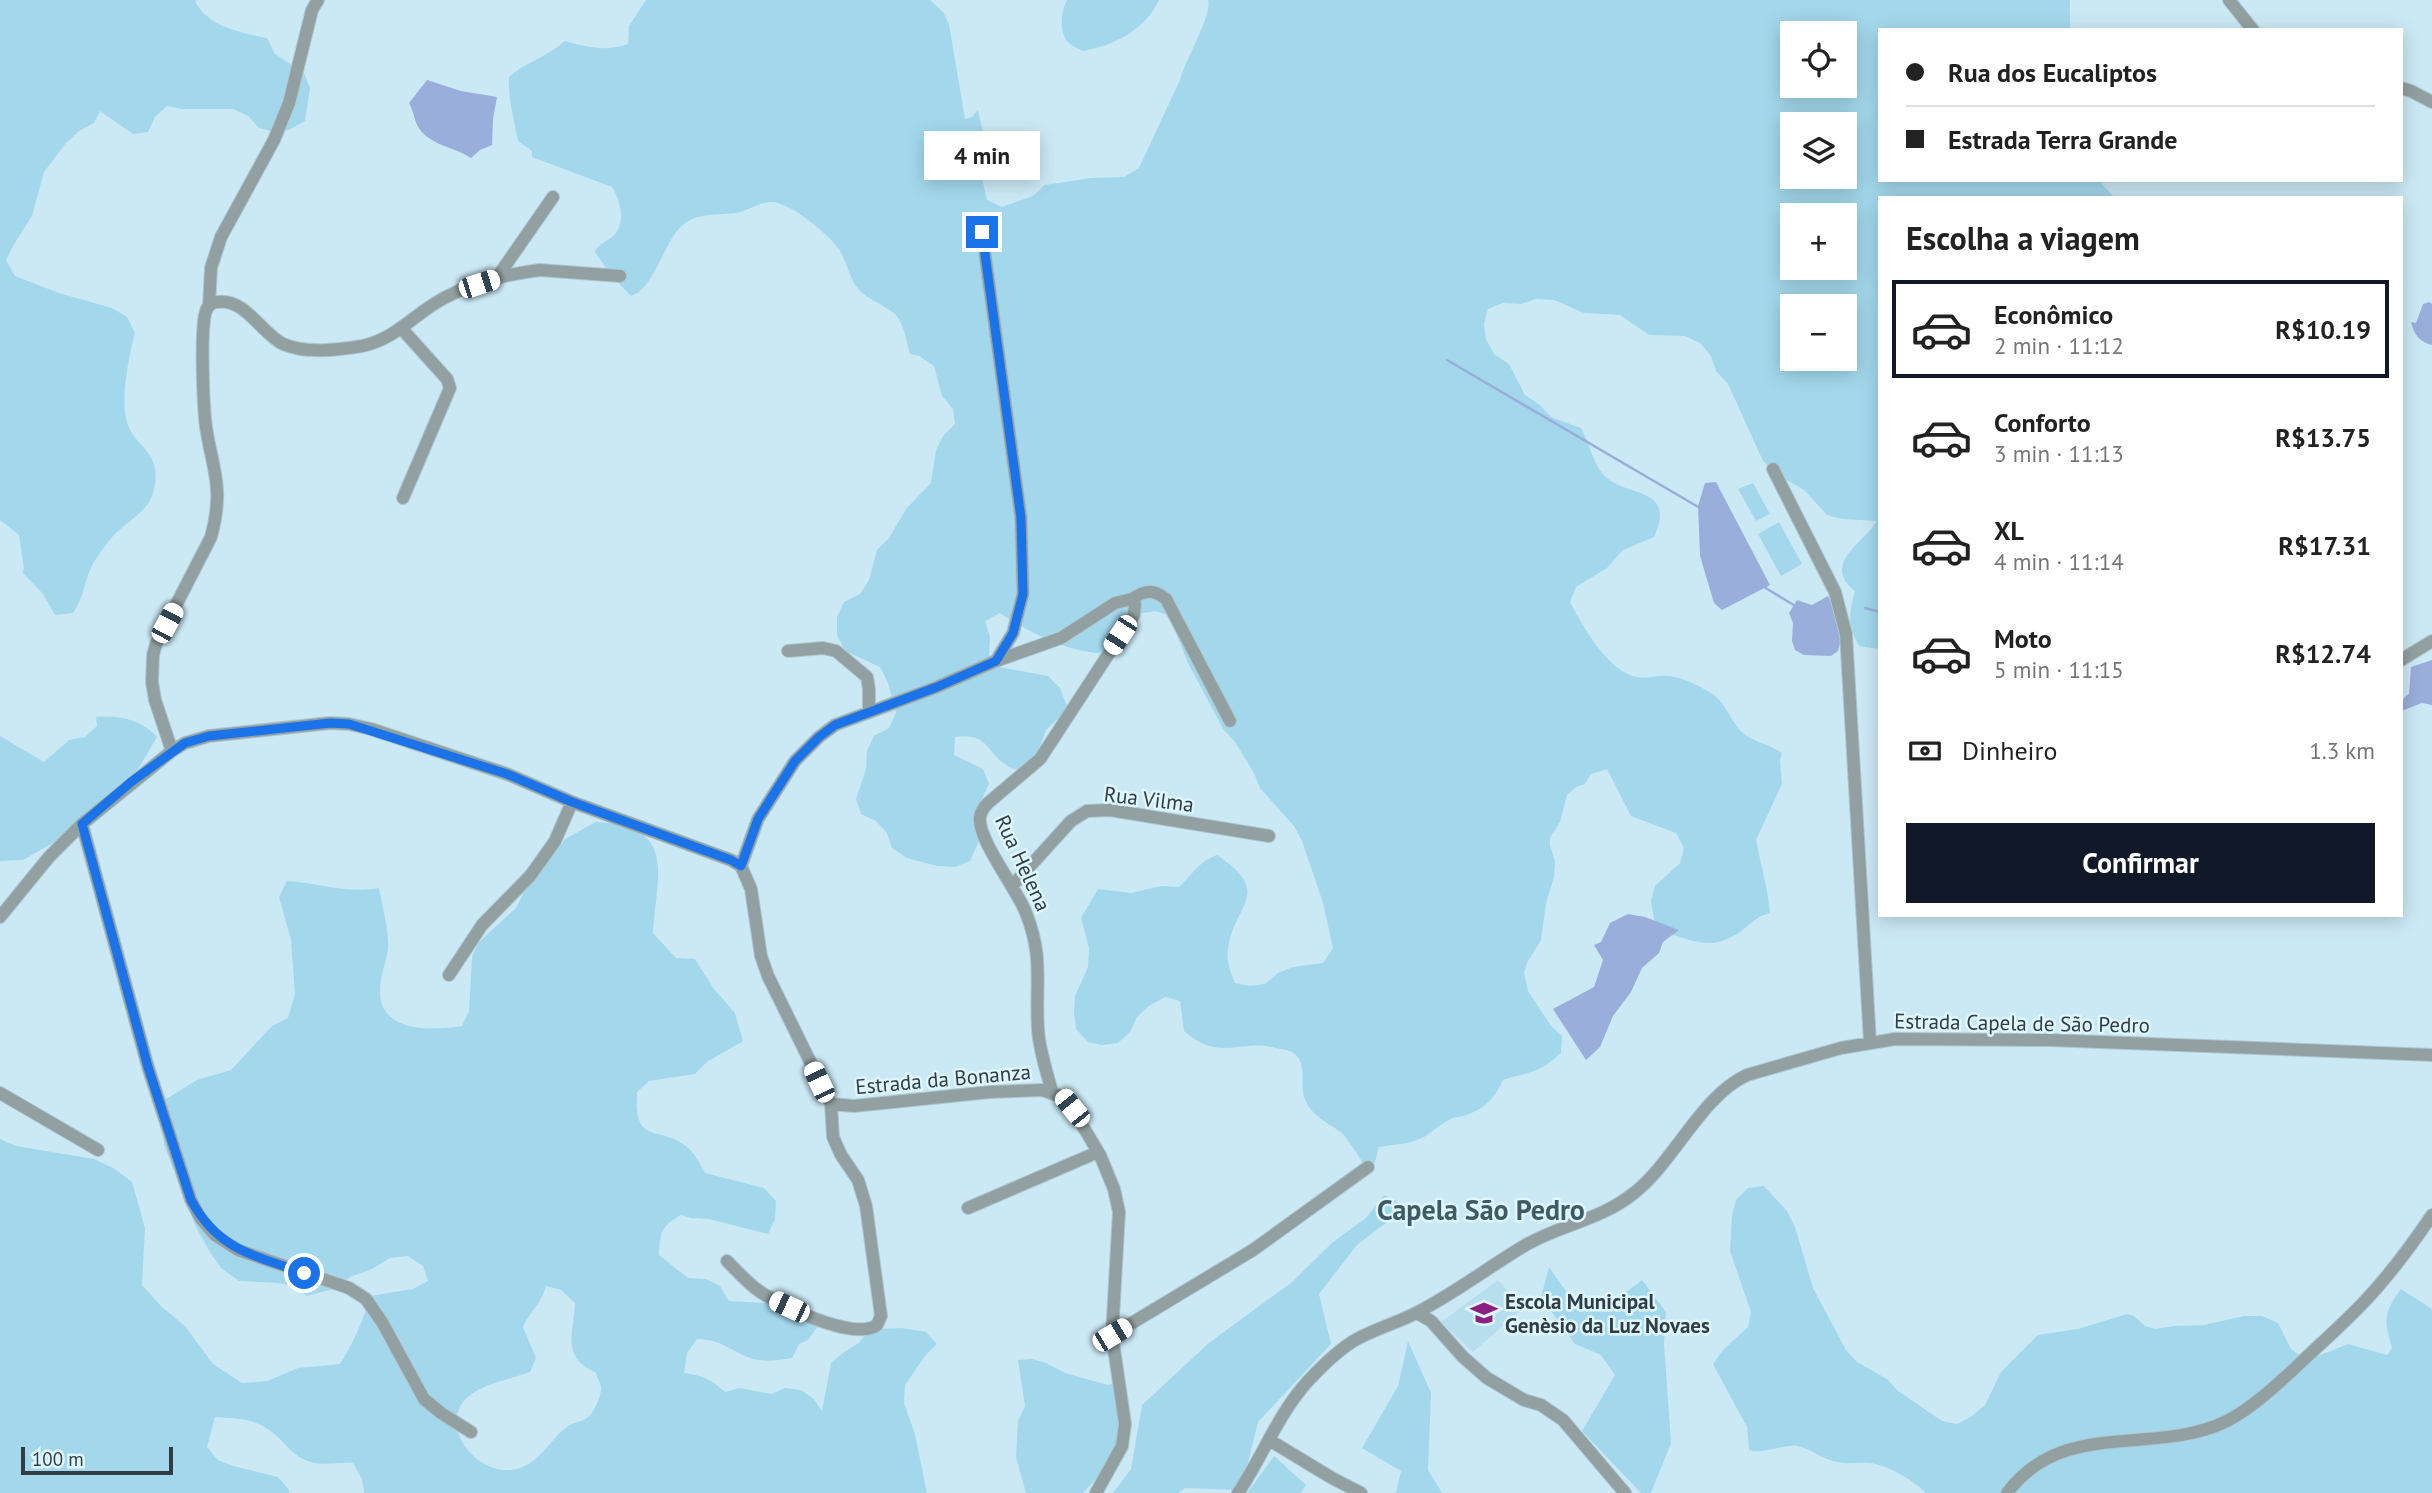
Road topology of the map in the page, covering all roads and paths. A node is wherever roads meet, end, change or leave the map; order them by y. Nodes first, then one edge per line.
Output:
1 (318, 0) edge
2 (2229, 0) edge
3 (2251, 28) edge
4 (2403, 88) edge
5 (2432, 102) edge
6 (553, 197) dead end
7 (982, 232) dead end
8 (620, 276) dead end
9 (496, 279) junction
10 (209, 305) junction
11 (402, 329) junction
12 (1773, 469) dead end
13 (403, 498) dead end
14 (1132, 599) junction
15 (2432, 641) edge
16 (788, 651) dead end
17 (2403, 659) edge
18 (996, 661) junction
19 (869, 712) junction
20 (1230, 721) dead end
21 (172, 751) junction
22 (572, 802) junction
23 (82, 824) junction
24 (1269, 836) dead end
25 (741, 866) junction
26 (1013, 886) junction
27 (0, 918) edge
28 (449, 975) dead end
29 (1870, 1042) junction
30 (2432, 1055) edge
31 (1052, 1092) junction
32 (0, 1093) edge
33 (831, 1104) junction
34 (98, 1150) dead end
35 (1098, 1152) junction
36 (1368, 1167) dead end
37 (968, 1208) dead end
38 (2432, 1215) edge
39 (727, 1261) dead end
40 (1418, 1313) junction
41 (1112, 1335) junction
42 (471, 1432) dead end
43 (1269, 1440) junction
44 (1096, 1493) edge
45 (1238, 1493) edge
46 (1361, 1493) edge
47 (1625, 1493) edge
48 (2007, 1493) edge

1 - 10 street
2 - 3 street
4 - 5 street
6 - 9 street
7 - 18 street
8 - 9 street
9 - 11 street
10 - 11 street
10 - 21 street
11 - 13 street
12 - 29 street
14 - 18 street
14 - 20 street
14 - 26 street, Rua Helena
15 - 17 street
16 - 19 street
18 - 19 street
19 - 25 street
21 - 22 street
21 - 23 street
22 - 25 street
22 - 28 street
23 - 27 street
23 - 42 street
24 - 26 street, Rua Vilma
25 - 33 street, Estrada da Bonanza
26 - 31 street, Rua Helena
29 - 30 street, Estrada Capela de São Pedro
29 - 40 street, Estrada Capela de São Pedro
31 - 33 street, Estrada da Bonanza
31 - 35 street, Estrada da Bonanza
32 - 34 street
33 - 39 street
35 - 37 street
35 - 41 street, Estrada da Bonanza
36 - 41 street
38 - 48 street
40 - 43 street, Estrada Capela de São Pedro
40 - 47 street
41 - 44 street, Estrada da Bonanza
43 - 45 street, Estrada Capela de São Pedro
43 - 46 street

